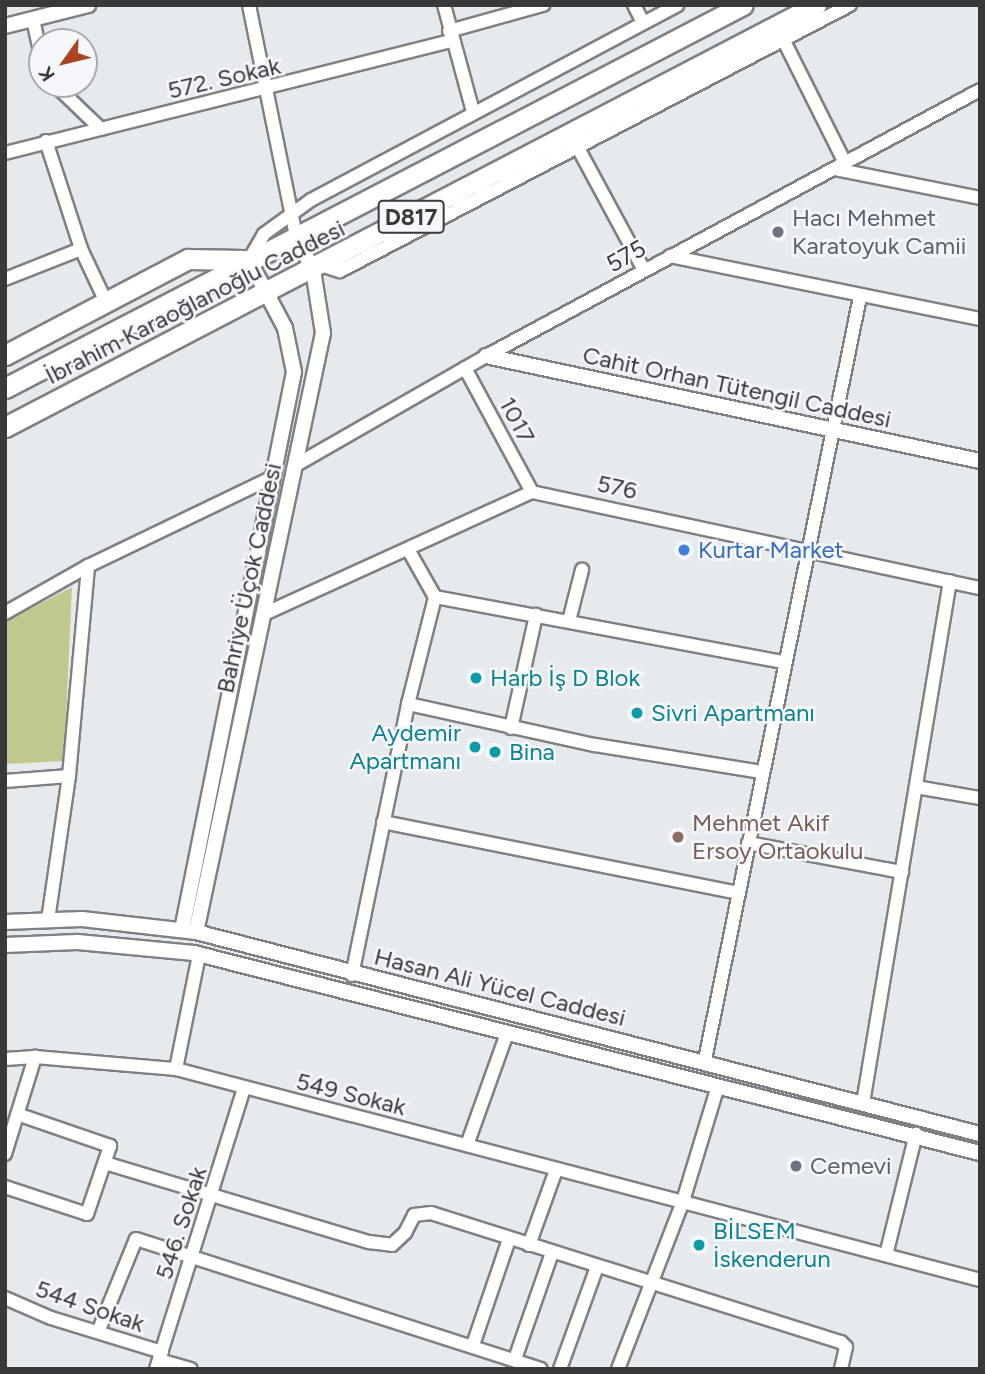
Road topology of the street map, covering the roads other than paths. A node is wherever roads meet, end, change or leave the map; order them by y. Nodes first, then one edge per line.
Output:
1 (88, 5) edge
2 (249, 5) edge
3 (444, 5) edge
4 (543, 5) edge
5 (634, 5) edge
6 (677, 5) edge
7 (743, 5) edge
8 (816, 5) edge
9 (850, 5) edge
10 (33, 19) junction
11 (643, 23) junction
12 (5, 26) edge
13 (35, 28) edge
14 (450, 36) junction
15 (783, 41) junction
16 (268, 90) junction
17 (980, 90) edge
18 (69, 98) edge
19 (473, 112) junction
20 (101, 129) junction
21 (46, 141) junction
22 (578, 148) junction
23 (5, 153) edge
24 (840, 166) junction
25 (980, 198) edge
26 (292, 212) junction
27 (296, 235) junction
28 (81, 249) junction
29 (670, 256) junction
30 (249, 260) junction
31 (317, 267) junction
32 (644, 270) junction
33 (5, 279) edge
34 (266, 295) junction
35 (860, 297) junction
36 (106, 303) junction
37 (980, 319) edge
38 (5, 355) edge
39 (486, 356) junction
40 (465, 368) junction
41 (5, 388) edge
42 (5, 427) edge
43 (834, 431) junction
44 (980, 461) edge
45 (296, 465) junction
46 (271, 478) junction
47 (532, 492) junction
48 (808, 549) junction
49 (409, 551) junction
50 (88, 566) junction
51 (582, 570) dead end
52 (950, 581) junction
53 (980, 588) edge
54 (435, 597) junction
55 (5, 613) edge
56 (264, 614) junction
57 (536, 614) junction
58 (569, 621) junction
59 (783, 662) junction
60 (408, 704) junction
61 (511, 728) junction
62 (762, 772) junction
63 (69, 776) junction
64 (5, 781) edge
65 (916, 787) junction
66 (980, 798) edge
67 (383, 822) junction
68 (748, 843) junction
69 (902, 872) junction
70 (738, 893) junction
71 (48, 920) junction
72 (5, 922) edge
73 (189, 931) junction
74 (5, 945) edge
75 (199, 955) junction
76 (352, 975) junction
77 (506, 1033) junction
78 (35, 1057) junction
79 (5, 1059) edge
80 (705, 1060) junction
81 (176, 1069) junction
82 (718, 1086) junction
83 (244, 1089) junction
84 (863, 1103) junction
85 (18, 1114) junction
86 (916, 1134) junction
87 (980, 1134) edge
88 (467, 1145) junction
89 (980, 1153) edge
90 (5, 1154) edge
91 (105, 1163) junction
92 (556, 1170) junction
93 (5, 1187) edge
94 (212, 1194) junction
95 (683, 1201) junction
96 (509, 1239) junction
97 (529, 1245) junction
98 (193, 1254) junction
99 (552, 1254) junction
100 (886, 1255) junction
101 (597, 1267) junction
102 (980, 1280) edge
103 (649, 1285) junction
104 (5, 1298) edge
105 (98, 1332) junction
106 (473, 1345) junction
107 (515, 1359) junction
108 (159, 1360) edge
109 (191, 1369) edge
110 (541, 1369) edge
111 (560, 1369) edge
112 (618, 1369) edge
113 (841, 1369) edge

1 - 10 street
2 - 16 street
3 - 14 street
4 - 14 street, 572. Sokak
5 - 11 street
6 - 11 street
7 - 27 highway, İbrahim Karaoğlanoğlu Caddesi / D817
8 - 31 highway, İbrahim Karaoğlanoğlu Caddesi / D817
9 - 15 street
10 - 12 street
10 - 13 street
11 - 19 street
14 - 16 street, 572. Sokak
14 - 19 street
15 - 22 street
15 - 24 street
16 - 20 street, 572. Sokak
16 - 26 street
17 - 24 street, 575
18 - 20 street
19 - 26 street
20 - 21 street, 572. Sokak
21 - 23 street, 572. Sokak
21 - 28 street
22 - 31 street
22 - 32 street
24 - 25 street
24 - 29 street, 575
26 - 27 street
26 - 30 street
27 - 30 highway, İbrahim Karaoğlanoğlu Caddesi / D817
27 - 31 street, Bahriye Üçok Caddesi
28 - 33 street
28 - 36 street
29 - 32 street, 575
29 - 35 street
30 - 34 street, Bahriye Üçok Caddesi
30 - 36 highway
30 - 41 highway, İbrahim Karaoğlanoğlu Caddesi / D817
31 - 34 highway, İbrahim Karaoğlanoğlu Caddesi / D817
31 - 45 street, Bahriye Üçok Caddesi
32 - 39 street, 575
34 - 42 highway, İbrahim Karaoğlanoğlu Caddesi / D817
34 - 46 street, Bahriye Üçok Caddesi
35 - 37 street
35 - 43 street
36 - 38 highway
39 - 40 street, 575
39 - 43 street, Cahit Orhan Tütengil Caddesi
40 - 45 street, 575
40 - 47 street, 1017
43 - 44 street, Cahit Orhan Tütengil Caddesi
43 - 48 street
45 - 56 street, Bahriye Üçok Caddesi
46 - 50 street
46 - 73 street, Bahriye Üçok Caddesi
47 - 48 street, 576
47 - 49 street
48 - 52 street, 576
48 - 59 street
49 - 54 street
49 - 56 street
50 - 55 street
50 - 63 street
51 - 58 street
52 - 53 street, 576
52 - 65 street
54 - 57 street
54 - 60 street
56 - 73 street, Bahriye Üçok Caddesi
57 - 58 street
57 - 61 street
58 - 59 street
59 - 62 street
60 - 61 street
60 - 67 street
61 - 62 street
62 - 68 street
63 - 64 street
63 - 71 street
65 - 66 street
65 - 69 street
67 - 70 street
67 - 76 street
68 - 69 street
68 - 70 street
69 - 84 street
70 - 80 street
71 - 72 street, Hasan Ali Yücel Caddesi
71 - 73 street, Hasan Ali Yücel Caddesi
73 - 76 street, Hasan Ali Yücel Caddesi
74 - 75 street
75 - 77 street
75 - 81 street
76 - 80 street, Hasan Ali Yücel Caddesi
77 - 82 street
77 - 88 street
78 - 79 street, 549 Sokak
78 - 81 street, 549 Sokak
78 - 85 street
80 - 84 street, Hasan Ali Yücel Caddesi
81 - 83 street, 549 Sokak
82 - 86 street
82 - 95 street
83 - 88 street, 549 Sokak
83 - 94 street, 546. Sokak
84 - 87 street, Hasan Ali Yücel Caddesi
85 - 90 street
85 - 91 street
86 - 89 street
86 - 100 street
88 - 92 street, 549 Sokak
91 - 93 street
91 - 94 street
92 - 95 street, 549 Sokak
92 - 97 street
94 - 96 street
94 - 98 street, 546. Sokak
95 - 100 street, 549 Sokak
95 - 103 street
96 - 97 street
96 - 106 street
97 - 99 street
98 - 105 street
98 - 106 street
98 - 108 street, 546. Sokak
99 - 101 street
99 - 107 street
100 - 102 street, 549 Sokak
101 - 103 street
101 - 111 street
103 - 112 street
103 - 113 street
104 - 105 street, 544 Sokak
105 - 108 street, 544 Sokak
106 - 107 street
107 - 110 street
108 - 109 street, 544 Sokak

